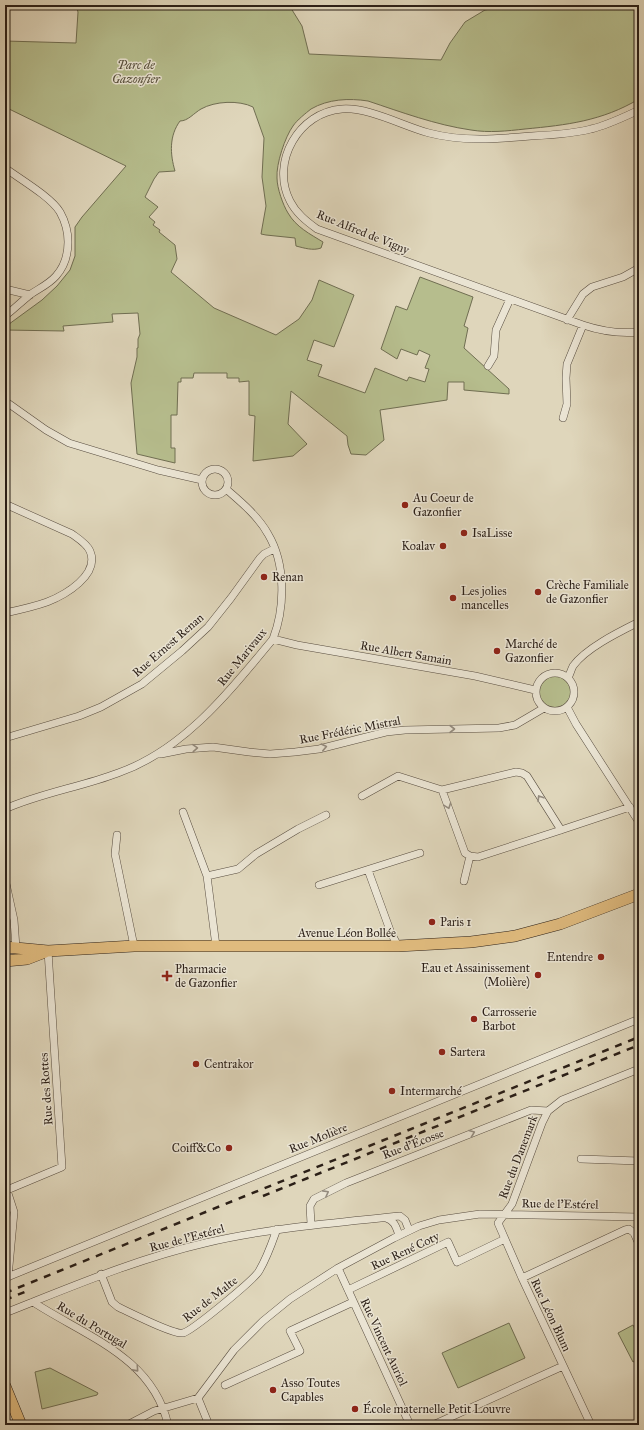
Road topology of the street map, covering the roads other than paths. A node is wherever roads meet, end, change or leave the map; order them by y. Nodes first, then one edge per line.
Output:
1 (639, 110) edge
2 (5, 168) edge
3 (639, 268) edge
4 (5, 289) edge
5 (30, 295) junction
6 (510, 299) junction
7 (5, 316) edge
8 (567, 320) junction
9 (583, 325) junction
10 (639, 332) edge
11 (488, 366) dead end
12 (5, 401) edge
13 (563, 418) dead end
14 (202, 480) junction
15 (226, 489) junction
16 (5, 504) edge
17 (274, 549) junction
18 (5, 613) edge
19 (639, 622) edge
20 (273, 639) junction
21 (568, 678) junction
22 (535, 690) junction
23 (567, 707) junction
24 (544, 708) junction
25 (5, 738) edge
26 (157, 754) junction
27 (442, 790) junction
28 (362, 796) dead end
29 (630, 807) junction
30 (5, 809) edge
31 (183, 812) dead end
32 (326, 815) dead end
33 (639, 822) edge
34 (561, 830) junction
35 (117, 836) dead end
36 (420, 853) dead end
37 (470, 856) junction
38 (368, 870) junction
39 (207, 876) junction
40 (5, 879) edge
41 (464, 881) dead end
42 (319, 885) dead end
43 (639, 894) edge
44 (134, 946) junction
45 (216, 946) junction
46 (398, 946) junction
47 (5, 947) edge
48 (16, 948) junction
49 (48, 951) junction
50 (5, 961) edge
51 (639, 1019) edge
52 (639, 1069) edge
53 (548, 1111) junction
54 (581, 1159) dead end
55 (639, 1161) edge
56 (6, 1187) edge
57 (505, 1214) junction
58 (639, 1216) edge
59 (384, 1218) junction
60 (311, 1224) junction
61 (277, 1229) junction
62 (409, 1230) junction
63 (399, 1235) junction
64 (505, 1239) junction
65 (639, 1244) edge
66 (338, 1268) junction
67 (101, 1274) junction
68 (7, 1278) edge
69 (522, 1278) junction
70 (348, 1290) junction
71 (33, 1302) junction
72 (353, 1302) junction
73 (5, 1313) edge
74 (563, 1366) junction
75 (225, 1385) dead end
76 (5, 1386) edge
77 (198, 1398) junction
78 (164, 1409) junction
79 (21, 1425) edge
80 (127, 1425) edge
81 (168, 1425) edge
82 (210, 1425) edge
83 (410, 1425) edge
84 (433, 1425) edge
85 (591, 1425) edge

1 - 6 street, Rue Alfred de Vigny
2 - 5 street
3 - 8 street
4 - 5 street
5 - 7 street
6 - 8 street, Rue Alfred de Vigny
6 - 11 street
8 - 9 street, Rue Alfred de Vigny
9 - 10 street, Rue Alfred de Vigny
9 - 13 street
12 - 14 street
14 - 15 street
14 - 15 street
15 - 17 street, Rue Marivaux
16 - 18 street
17 - 20 street, Rue Marivaux
17 - 25 street, Rue Ernest Renan
19 - 21 street
20 - 22 street, Rue Albert Samain
20 - 26 street, Rue Marivaux
21 - 22 street
21 - 23 street
22 - 24 street
23 - 24 street
23 - 29 street
26 -> 24 street, Rue Frédéric Mistral
26 - 30 street
27 - 28 street
34 -> 27 street
27 -> 37 street
29 - 33 street
29 - 34 street
31 - 39 street
32 - 39 street
34 - 37 street
35 - 44 street
36 - 38 street
37 - 41 street
38 - 42 street
38 - 46 street
39 - 45 street
40 - 48 street
43 - 46 main road, Avenue Léon Bollée
44 - 45 main road, Avenue Léon Bollée
44 - 49 main road, Avenue Léon Bollée
45 - 46 main road, Avenue Léon Bollée
47 - 48 main road, Avenue Léon Bollée
48 - 49 main road, Avenue Léon Bollée
49 - 50 main road, Avenue Léon Bollée
49 - 56 street, Rue des Rottes
51 - 68 street, Rue Molière
52 - 53 street, Rue du Danemark
53 - 57 street, Rue du Danemark
60 -> 53 street, Rue d'Écosse
54 - 55 street
56 - 68 street
57 - 58 street, Rue de l'Estérel
57 - 62 street, Rue de l'Estérel
57 - 64 street, Rue Léon Blum
59 - 60 street, Rue de l'Estérel
59 - 62 street, Rue de l'Estérel
59 - 63 street
60 - 61 street, Rue de l'Estérel
61 - 67 street, Rue de l'Estérel
61 - 67 street, Rue de Malte
62 - 63 street, Rue de l'Estérel
63 - 66 street, Rue de l'Estérel
64 - 69 street, Rue Léon Blum
64 - 70 street, Rue René Coty
65 - 69 street
66 - 70 street, Rue Vincent Auriol
66 - 77 street, Rue de l'Estérel
67 - 71 street, Rue de l'Estérel
69 - 74 street, Rue Léon Blum
70 - 72 street, Rue Vincent Auriol
71 - 73 street, Rue de l'Estérel
71 -> 78 street, Rue du Portugal
72 - 75 street
72 - 83 street, Rue Vincent Auriol
74 - 84 street
74 - 85 street, Rue Léon Blum
76 - 79 main road
77 - 78 street
77 - 82 street
78 - 80 street
78 - 81 street, Rue du Portugal

